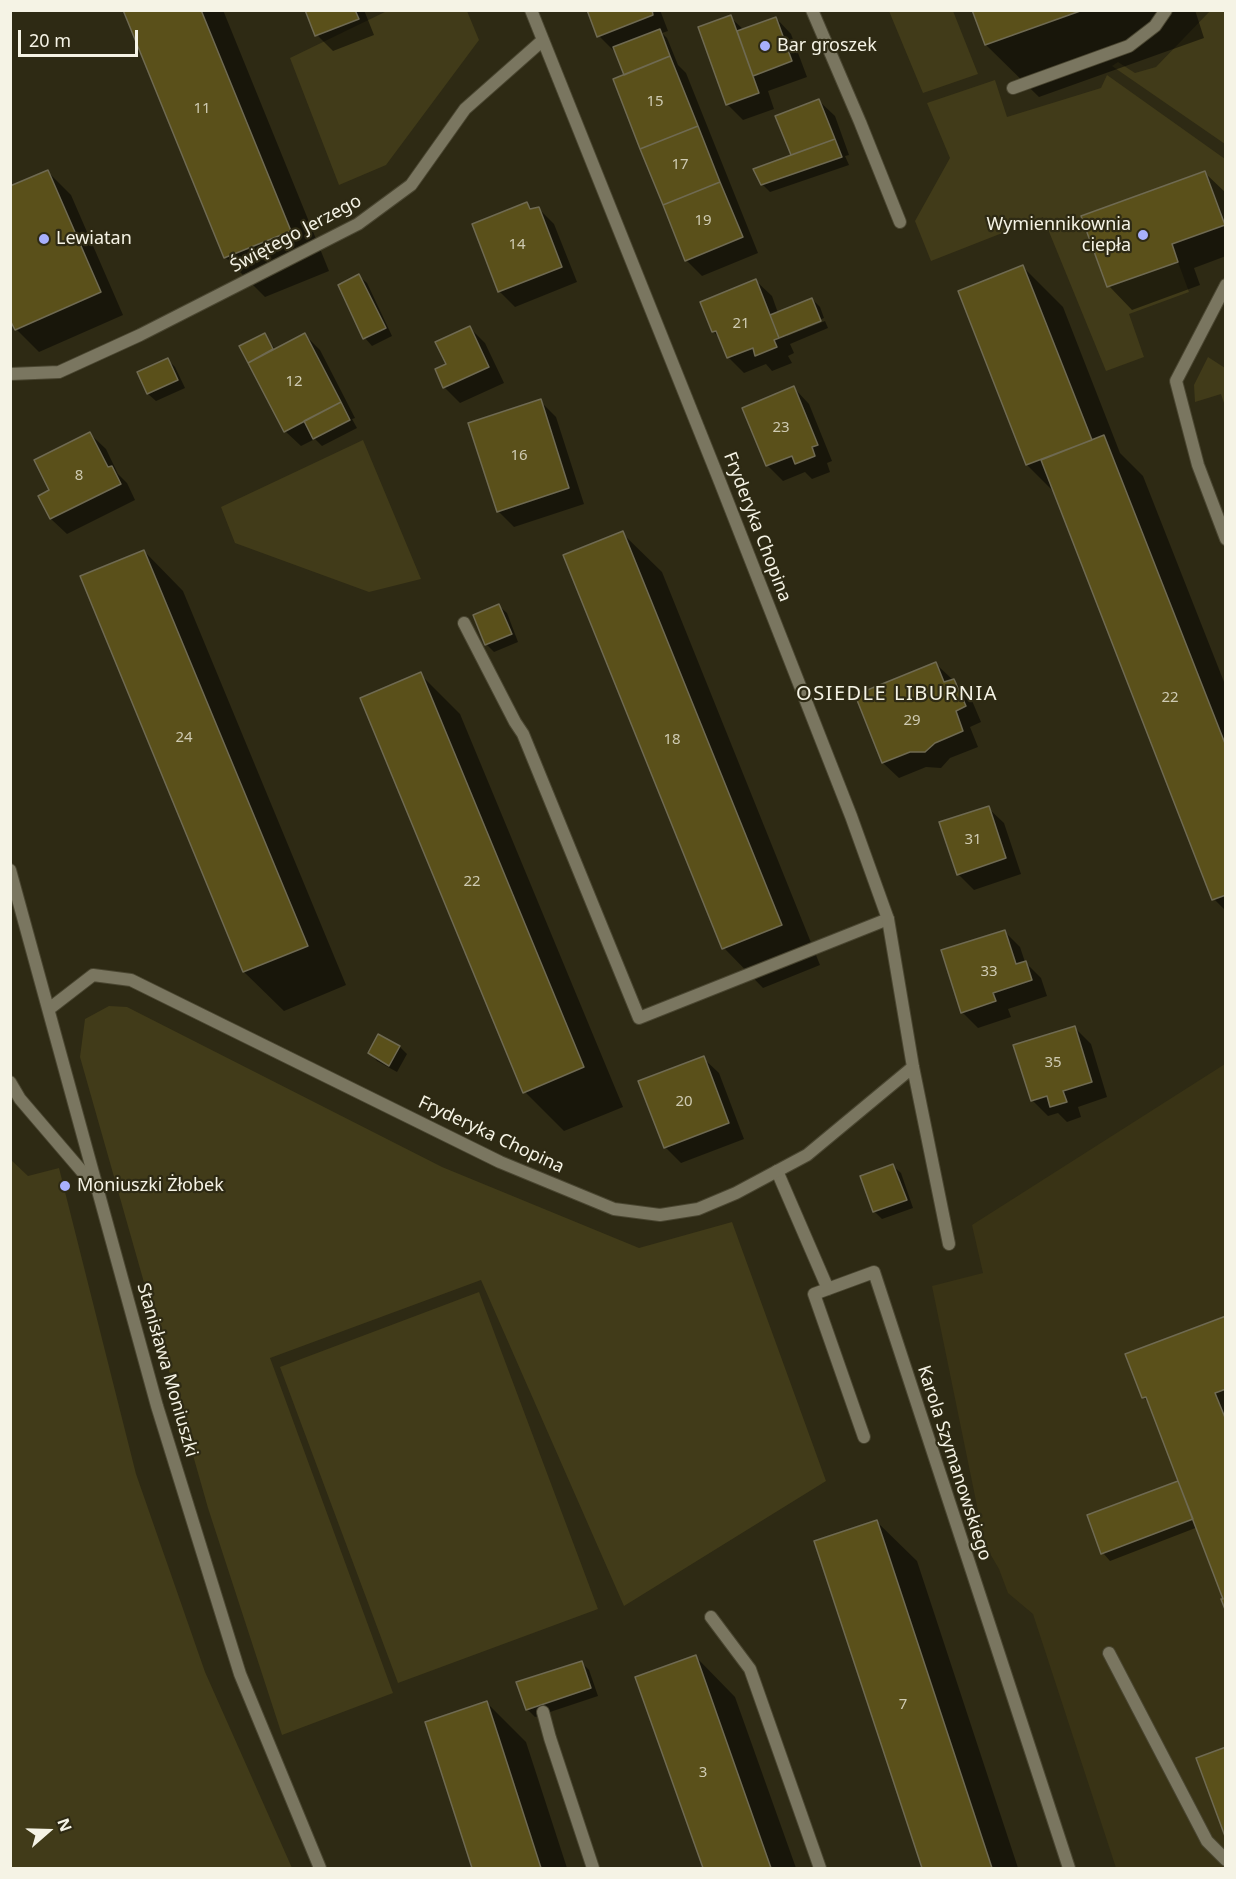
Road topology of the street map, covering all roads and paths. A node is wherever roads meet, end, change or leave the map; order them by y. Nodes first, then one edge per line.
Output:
1 (531, 10) edge
2 (812, 10) edge
3 (1166, 10) edge
4 (543, 40) junction
5 (1013, 88) dead end
6 (900, 222) dead end
7 (1226, 285) edge
8 (10, 374) edge
9 (1226, 539) edge
10 (464, 623) dead end
11 (10, 870) edge
12 (888, 919) junction
13 (49, 1009) junction
14 (913, 1067) junction
15 (10, 1082) edge
16 (777, 1171) junction
17 (97, 1189) junction
18 (949, 1244) dead end
19 (828, 1289) junction
20 (864, 1437) dead end
21 (711, 1617) dead end
22 (1109, 1653) dead end
23 (543, 1712) dead end
24 (1226, 1860) edge
25 (320, 1869) edge
26 (593, 1869) edge
27 (820, 1869) edge
28 (1069, 1869) edge

1 - 4 street, Fryderyka Chopina
2 - 6 street
3 - 5 street
4 - 8 street, Świętego Jerzego
4 - 12 street, Fryderyka Chopina
7 - 9 street
10 - 12 street
11 - 13 street, Stanisława Moniuszki
12 - 14 street, Fryderyka Chopina
13 - 16 street, Fryderyka Chopina
13 - 17 street, Stanisława Moniuszki
14 - 16 street, Fryderyka Chopina
14 - 18 street, Fryderyka Chopina
15 - 17 street
16 - 19 street
17 - 25 street, Stanisława Moniuszki
19 - 20 street
19 - 28 street, Karola Szymanowskiego
21 - 27 street
22 - 24 street
23 - 26 street

